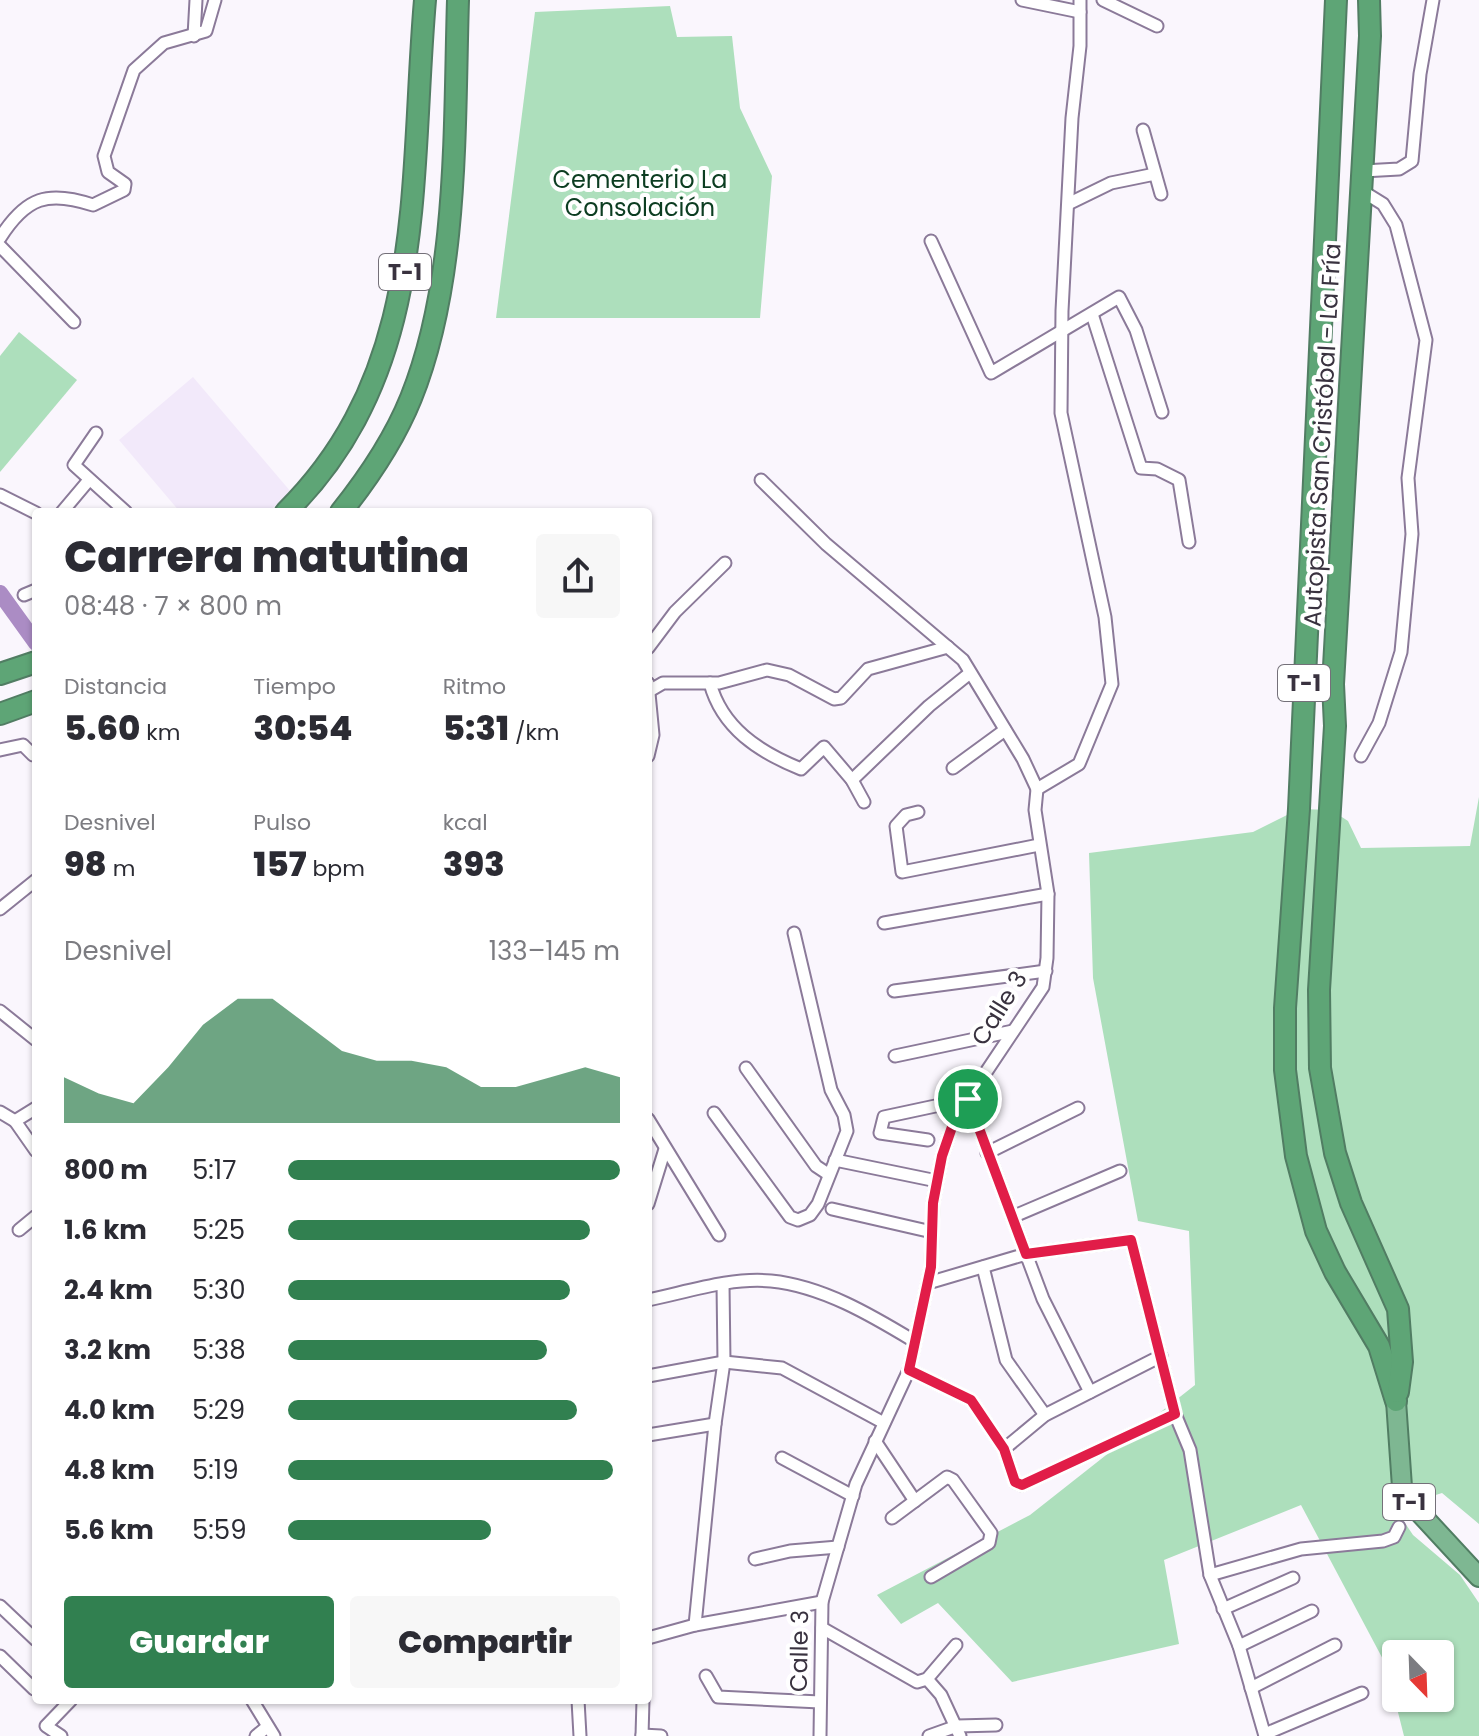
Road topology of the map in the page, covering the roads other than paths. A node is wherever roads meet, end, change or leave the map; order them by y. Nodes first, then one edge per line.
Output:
1 (196, 0) edge
2 (215, 0) edge
3 (425, 0) edge
4 (458, 0) edge
5 (1022, 0) edge
6 (1103, 0) edge
7 (1336, 0) edge
8 (1369, 0) edge
9 (1433, 0) edge
10 (1080, 6) edge
11 (1157, 26) dead end
12 (194, 36) junction
13 (1143, 130) dead end
14 (1155, 174) junction
15 (1362, 181) junction
16 (1161, 194) dead end
17 (1070, 203) junction
18 (0, 209) edge
19 (12, 218) junction
20 (0, 238) edge
21 (931, 241) dead end
22 (0, 246) edge
23 (1092, 314) junction
24 (74, 322) dead end
25 (1061, 329) junction
26 (1162, 412) dead end
27 (96, 433) dead end
28 (89, 480) junction
29 (761, 480) dead end
30 (0, 495) edge
31 (65, 508) edge
32 (121, 508) edge
33 (290, 508) edge
34 (344, 508) edge
35 (32, 511) edge
36 (1189, 542) dead end
37 (725, 563) dead end
38 (32, 592) edge
39 (24, 595) dead end
40 (652, 643) edge
41 (948, 647) junction
42 (32, 663) edge
43 (970, 673) junction
44 (0, 674) edge
45 (710, 683) junction
46 (652, 687) edge
47 (32, 702) edge
48 (0, 714) edge
49 (652, 719) edge
50 (1005, 730) junction
51 (652, 739) edge
52 (0, 750) edge
53 (32, 754) edge
54 (1361, 756) dead end
55 (953, 768) dead end
56 (852, 780) junction
57 (1037, 789) junction
58 (864, 802) dead end
59 (918, 812) dead end
60 (1039, 845) junction
61 (32, 883) edge
62 (1048, 894) junction
63 (0, 909) edge
64 (884, 923) dead end
65 (794, 933) dead end
66 (1046, 971) junction
67 (894, 991) dead end
68 (0, 1011) edge
69 (1013, 1031) junction
70 (32, 1037) edge
71 (895, 1056) dead end
72 (746, 1068) dead end
73 (968, 1099) junction
74 (1078, 1108) dead end
75 (32, 1110) edge
76 (0, 1112) edge
77 (714, 1113) dead end
78 (15, 1121) junction
79 (652, 1126) edge
80 (928, 1140) dead end
81 (32, 1145) edge
82 (665, 1149) junction
83 (987, 1153) junction
84 (835, 1160) junction
85 (1120, 1171) dead end
86 (828, 1174) junction
87 (937, 1181) junction
88 (652, 1191) edge
89 (832, 1209) dead end
90 (1012, 1217) junction
91 (32, 1219) edge
92 (19, 1230) dead end
93 (932, 1232) junction
94 (719, 1235) dead end
95 (1026, 1254) junction
96 (983, 1267) junction
97 (928, 1283) junction
98 (723, 1284) junction
99 (652, 1299) edge
100 (914, 1341) junction
101 (1161, 1356) junction
102 (724, 1362) junction
103 (909, 1370) junction
104 (652, 1375) edge
105 (1090, 1392) junction
106 (1396, 1401) junction
107 (1175, 1414) junction
108 (1045, 1415) junction
109 (884, 1423) junction
110 (715, 1424) junction
111 (652, 1434) edge
112 (875, 1441) junction
113 (1004, 1449) junction
114 (782, 1458) dead end
115 (853, 1496) junction
116 (915, 1501) junction
117 (892, 1518) dead end
118 (1399, 1527) dead end
119 (838, 1547) junction
120 (755, 1559) dead end
121 (1210, 1575) junction
122 (931, 1577) dead end
123 (1479, 1577) edge
124 (1293, 1578) dead end
125 (822, 1602) junction
126 (0, 1606) edge
127 (1223, 1609) junction
128 (1312, 1611) dead end
129 (695, 1625) junction
130 (822, 1628) junction
131 (32, 1636) edge
132 (652, 1637) edge
133 (956, 1645) dead end
134 (1335, 1645) dead end
135 (1239, 1646) junction
136 (0, 1656) edge
137 (706, 1676) dead end
138 (927, 1679) junction
139 (32, 1687) edge
140 (1251, 1688) junction
141 (1362, 1693) dead end
142 (820, 1702) junction
143 (67, 1704) edge
144 (254, 1704) edge
145 (578, 1704) edge
146 (643, 1704) edge
147 (996, 1725) dead end
148 (271, 1731) edge
149 (958, 1731) edge
150 (1265, 1735) edge
151 (61, 1736) edge
152 (256, 1736) edge
153 (580, 1736) edge
154 (642, 1736) edge
155 (661, 1736) edge
156 (820, 1736) edge
157 (929, 1736) edge

1 - 12 street
2 - 12 street
3 - 33 highway, T-1
4 - 34 highway, T-1
5 - 10 street
6 - 11 street
7 - 106 highway, Autopista San Cristóbal - La Fría / T-1
8 - 15 highway, Autopista San Cristóbal - La Fría / T-1
9 - 15 street
10 - 17 street
12 - 19 street
13 - 14 street
14 - 16 street
14 - 17 street
15 - 54 street
15 - 106 highway, Autopista San Cristóbal - La Fría / T-1
17 - 25 street
18 - 19 street
19 - 20 street
21 - 25 street
22 - 24 street
23 - 25 street
23 - 26 street
23 - 36 street
25 - 57 street
27 - 28 street
28 - 31 street
28 - 32 street
29 - 41 street, Calle 3
30 - 35 street
37 - 40 street
38 - 39 street
41 - 43 street, Calle 3
41 - 45 street
42 - 44 highway
43 - 50 street, Calle 3
43 - 56 street
45 - 46 street
45 - 56 street
47 - 48 highway
49 - 51 street
50 - 55 street
50 - 57 street, Calle 3
52 - 53 street
56 - 58 street
57 - 60 street, Calle 3
59 - 60 street
60 - 62 street, Calle 3
61 - 63 street
62 - 64 street
62 - 66 street, Calle 3
65 - 84 street
66 - 67 street
66 - 69 street, Calle 3
68 - 70 street
69 - 71 street
69 - 73 street, Calle 3
72 - 86 street
73 - 80 street
73 - 83 street
73 - 87 street, Calle 3
74 - 83 street
75 - 78 street
76 - 78 street
77 - 86 street
78 - 81 street
79 - 82 street
82 - 88 street
82 - 94 street
83 - 90 street
84 - 86 street
84 - 87 street
85 - 90 street
87 - 93 street, Calle 3
89 - 93 street
90 - 95 street
91 - 92 street
93 - 97 street, Calle 3
95 - 96 street
95 - 101 street
95 - 105 street
96 - 97 street
96 - 108 street
97 - 100 street, Calle 3
98 - 99 street
98 - 100 street
98 - 102 street
100 - 103 street, Calle 3
101 - 105 street
101 - 107 street
102 - 104 street
102 - 109 street
102 - 110 street
103 - 109 street, Calle 3
103 - 113 street
105 - 108 street
106 - 123 highway, T-1
107 - 113 street
107 - 121 street
108 - 113 street
109 - 112 street, Calle 3
110 - 111 street
110 - 129 street
112 - 115 street, Calle 3
112 - 116 street
114 - 115 street
115 - 119 street, Calle 3
116 - 117 street
116 - 122 street
118 - 121 street
119 - 120 street
119 - 125 street, Calle 3
121 - 127 street
124 - 127 street
125 - 129 street
125 - 130 street, Calle 3
126 - 131 street
127 - 135 street
128 - 135 street
129 - 132 street
130 - 138 street
130 - 142 street, Calle 3
133 - 138 street
134 - 140 street
135 - 140 street
136 - 139 street
137 - 142 street
138 - 149 street
140 - 150 street
141 - 150 street
142 - 156 street, Calle 3
143 - 151 street
144 - 148 street
145 - 153 street
146 - 154 street
147 - 149 street
148 - 152 street
149 - 157 street
154 - 155 street

